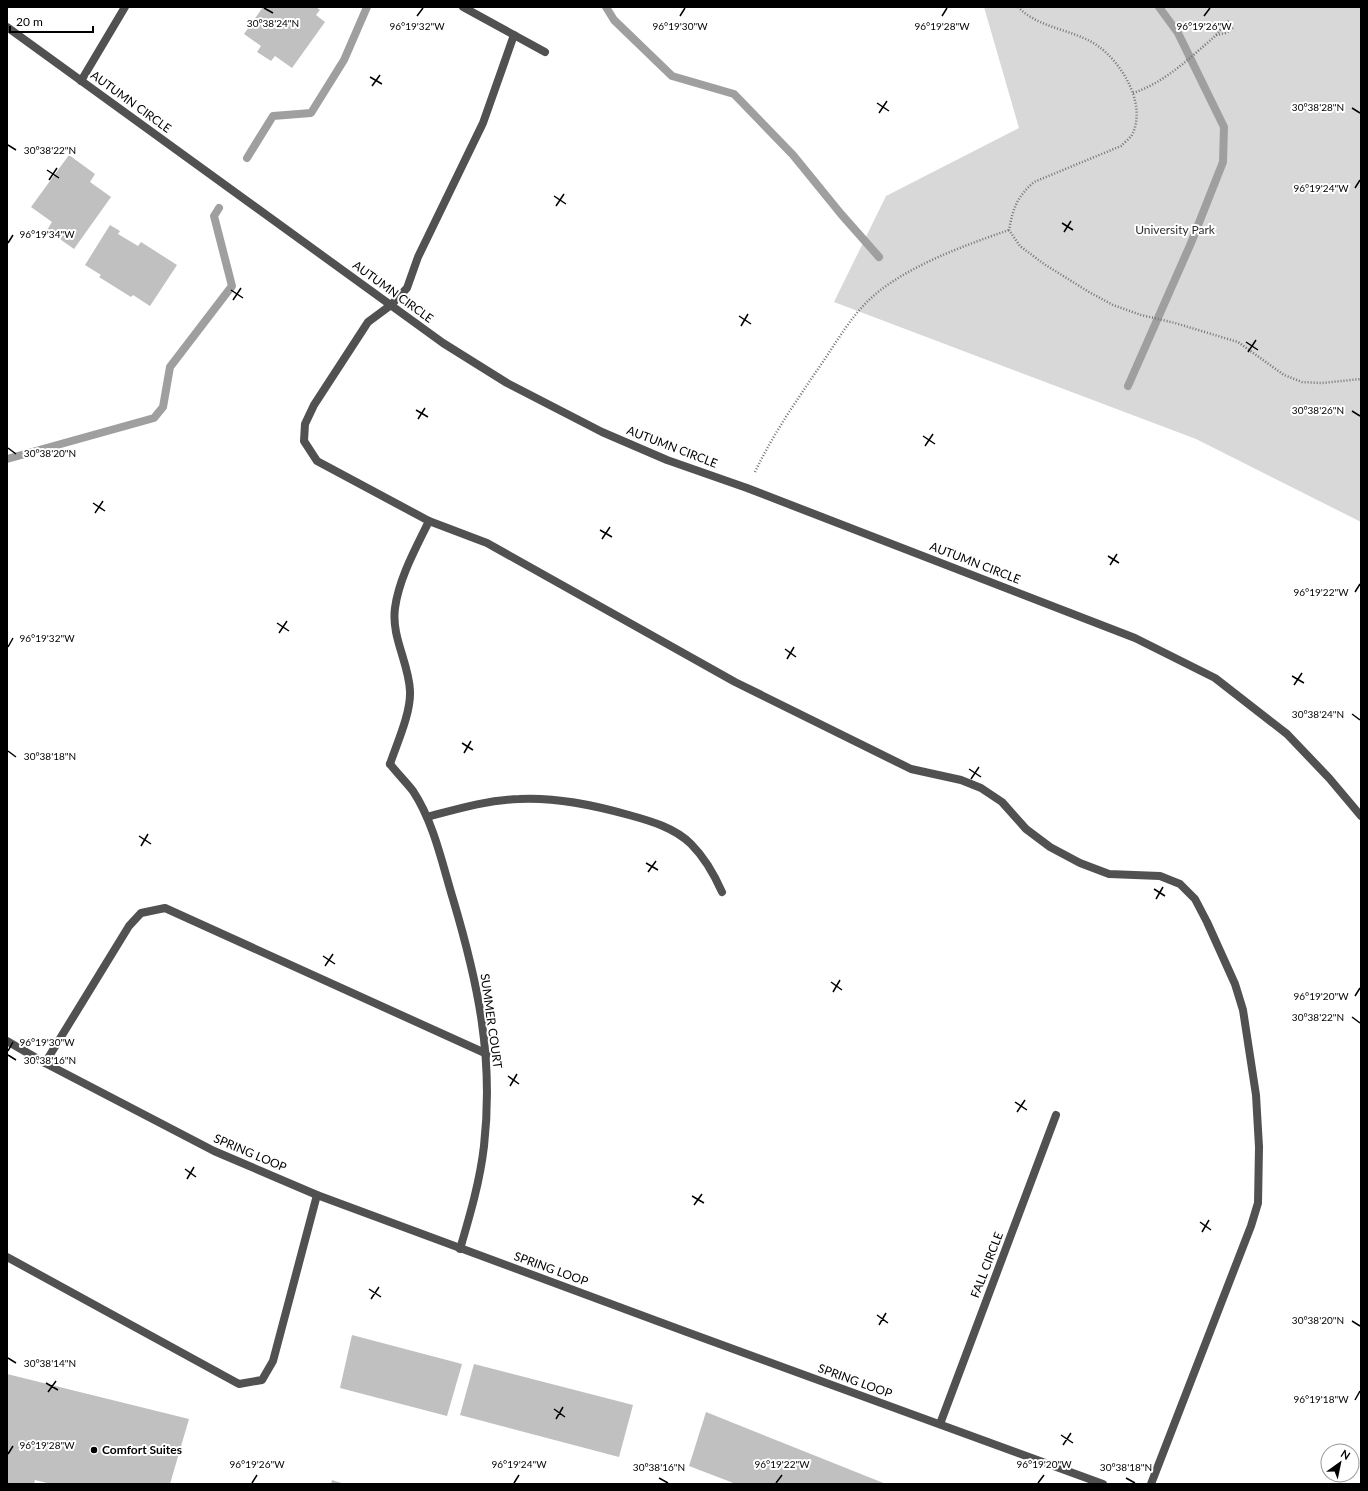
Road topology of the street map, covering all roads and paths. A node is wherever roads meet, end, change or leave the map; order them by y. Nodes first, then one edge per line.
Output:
1 (125, 7) edge
2 (463, 7) edge
3 (1018, 7) edge
4 (1229, 21) dead end
5 (7, 27) edge
6 (1234, 28) dead end
7 (514, 35) junction
8 (1216, 35) junction
9 (545, 52) dead end
10 (81, 81) junction
11 (1133, 93) junction
12 (1009, 230) junction
13 (391, 305) junction
14 (1361, 379) edge
15 (746, 488) junction
16 (429, 521) junction
17 (1361, 816) edge
18 (427, 817) junction
19 (722, 892) dead end
20 (7, 1041) edge
21 (486, 1054) junction
22 (45, 1063) junction
23 (1056, 1115) dead end
24 (317, 1195) junction
25 (460, 1248) junction
26 (7, 1257) edge
27 (940, 1424) junction
28 (1103, 1484) edge
29 (1151, 1484) edge

1 - 10 street
2 - 7 street
3 - 11 path
4 - 8 path
5 - 10 street, AUTUMN CIRCLE
6 - 8 path
7 - 9 street
7 - 13 street
8 - 11 path
10 - 13 street, AUTUMN CIRCLE
11 - 12 path
12 - 14 path
12 - 15 path
13 - 15 street, AUTUMN CIRCLE
13 - 16 street
15 - 17 street, AUTUMN CIRCLE
16 - 18 street, SUMMER COURT
16 - 29 street
18 - 19 street
18 - 21 street, SUMMER COURT
20 - 22 street, SPRING LOOP
21 - 22 street
21 - 25 street, SUMMER COURT
22 - 24 street, SPRING LOOP
23 - 27 street, FALL CIRCLE
24 - 25 street, SPRING LOOP
24 - 26 street
25 - 27 street, SPRING LOOP
27 - 28 street, SPRING LOOP

